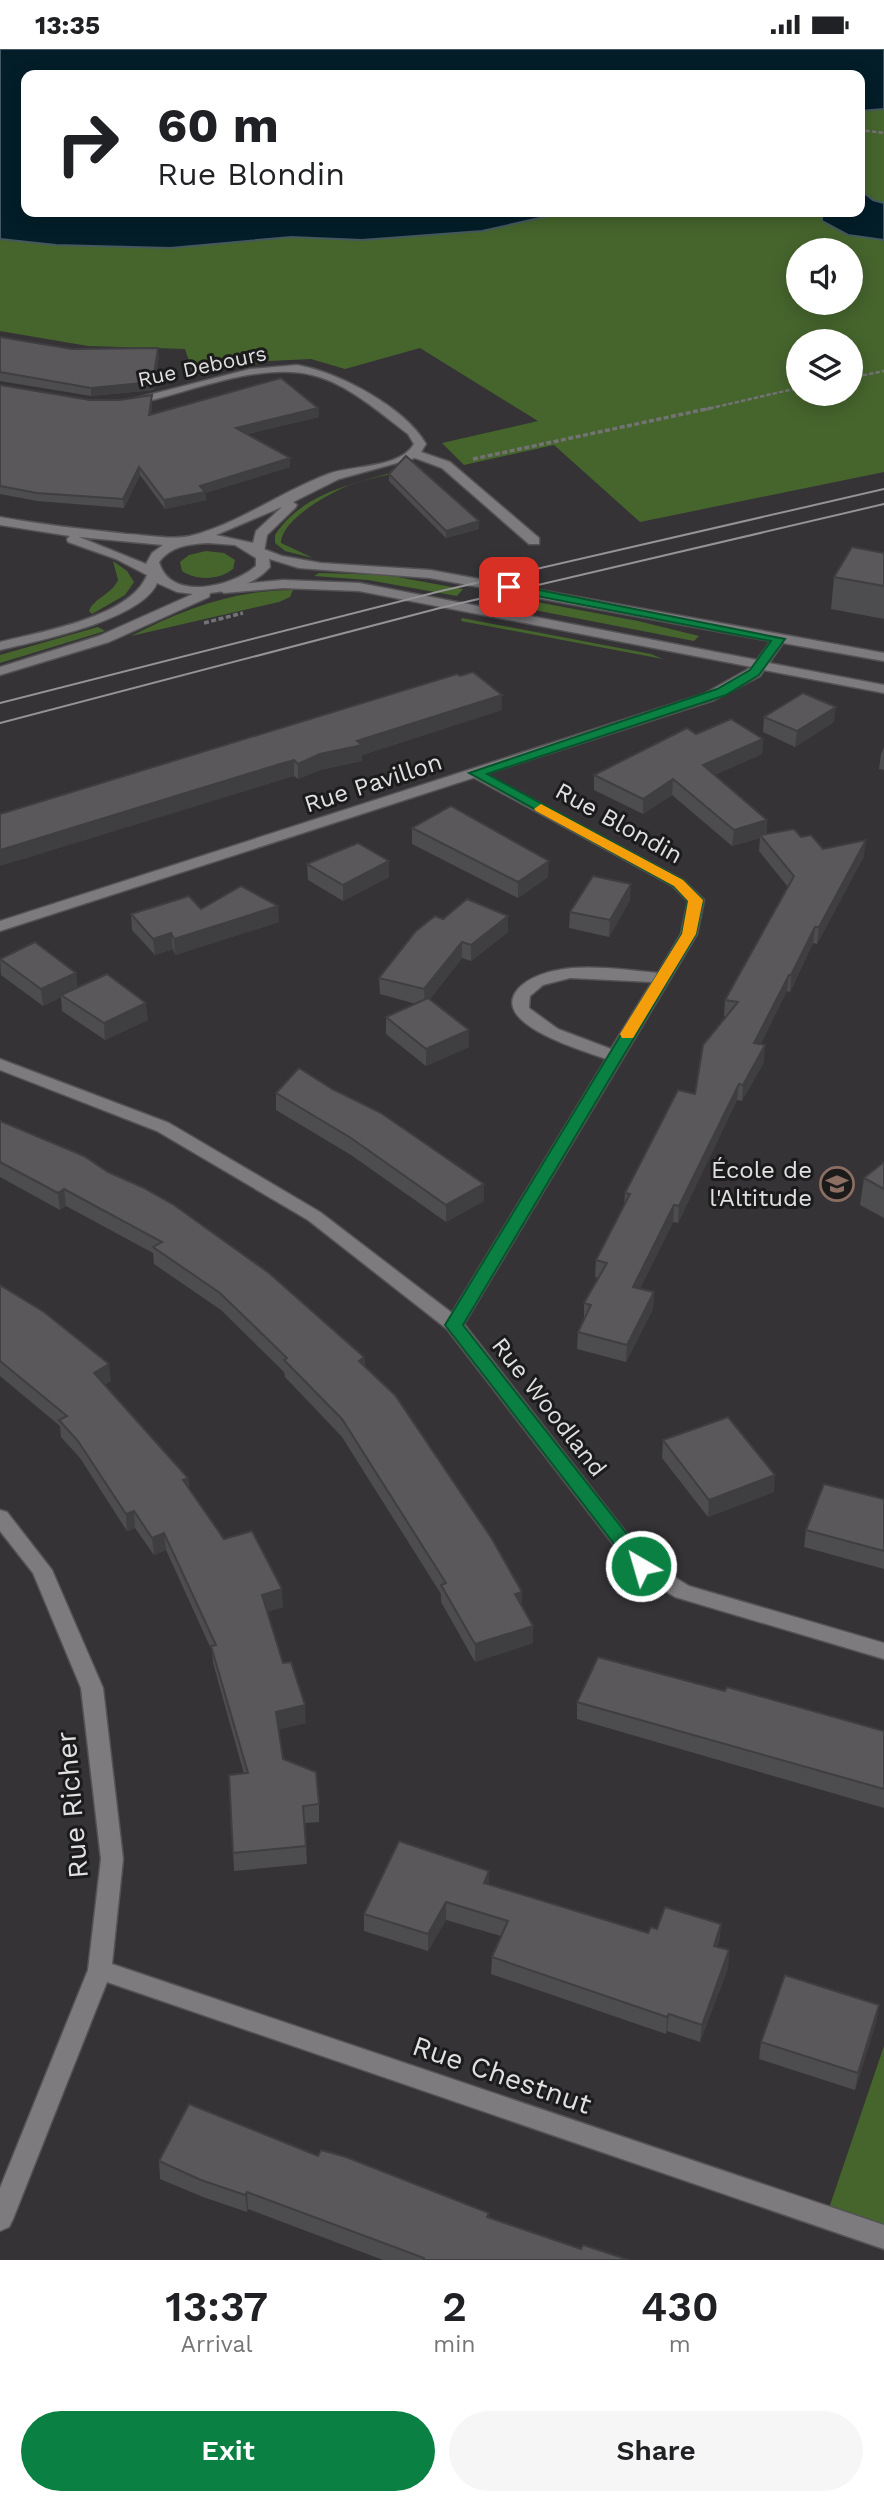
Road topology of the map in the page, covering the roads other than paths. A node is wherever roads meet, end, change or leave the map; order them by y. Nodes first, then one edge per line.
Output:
1 (124, 402) edge
2 (414, 454) junction
3 (310, 490) junction
4 (0, 521) edge
5 (49, 530) junction
6 (190, 540) junction
7 (534, 541) dead end
8 (258, 551) junction
9 (154, 573) junction
10 (224, 589) junction
11 (779, 639) junction
12 (0, 646) edge
13 (884, 657) edge
14 (762, 665) junction
15 (0, 671) edge
16 (884, 689) edge
17 (476, 773) junction
18 (0, 926) edge
19 (662, 978) junction
20 (614, 1056) junction
21 (0, 1064) edge
22 (454, 1325) junction
23 (0, 1517) edge
24 (884, 1651) edge
25 (100, 1970) junction
26 (0, 2220) edge
27 (884, 2237) edge

1 - 2 street, Rue Debours
2 - 3 street
2 - 7 street
3 - 6 street
3 - 8 street
4 - 5 street
5 - 6 street
5 - 9 street
6 - 8 street
6 - 9 street
8 - 10 street
8 - 11 street
9 - 10 street
9 - 12 street
10 - 14 street
10 - 15 street
11 - 13 street
11 - 14 street, Rue Pavillon
14 - 16 street
14 - 17 street, Rue Pavillon
17 - 18 street, Rue Pavillon
17 - 19 street, Rue Blondin
19 - 20 street, Rue Blondin
19 - 20 street
20 - 22 street, Rue Blondin
21 - 22 street, Rue Woodland
22 - 24 street, Rue Woodland
23 - 25 street, Rue Richer
25 - 26 street, Rue Richer
25 - 27 street, Rue Chestnut

